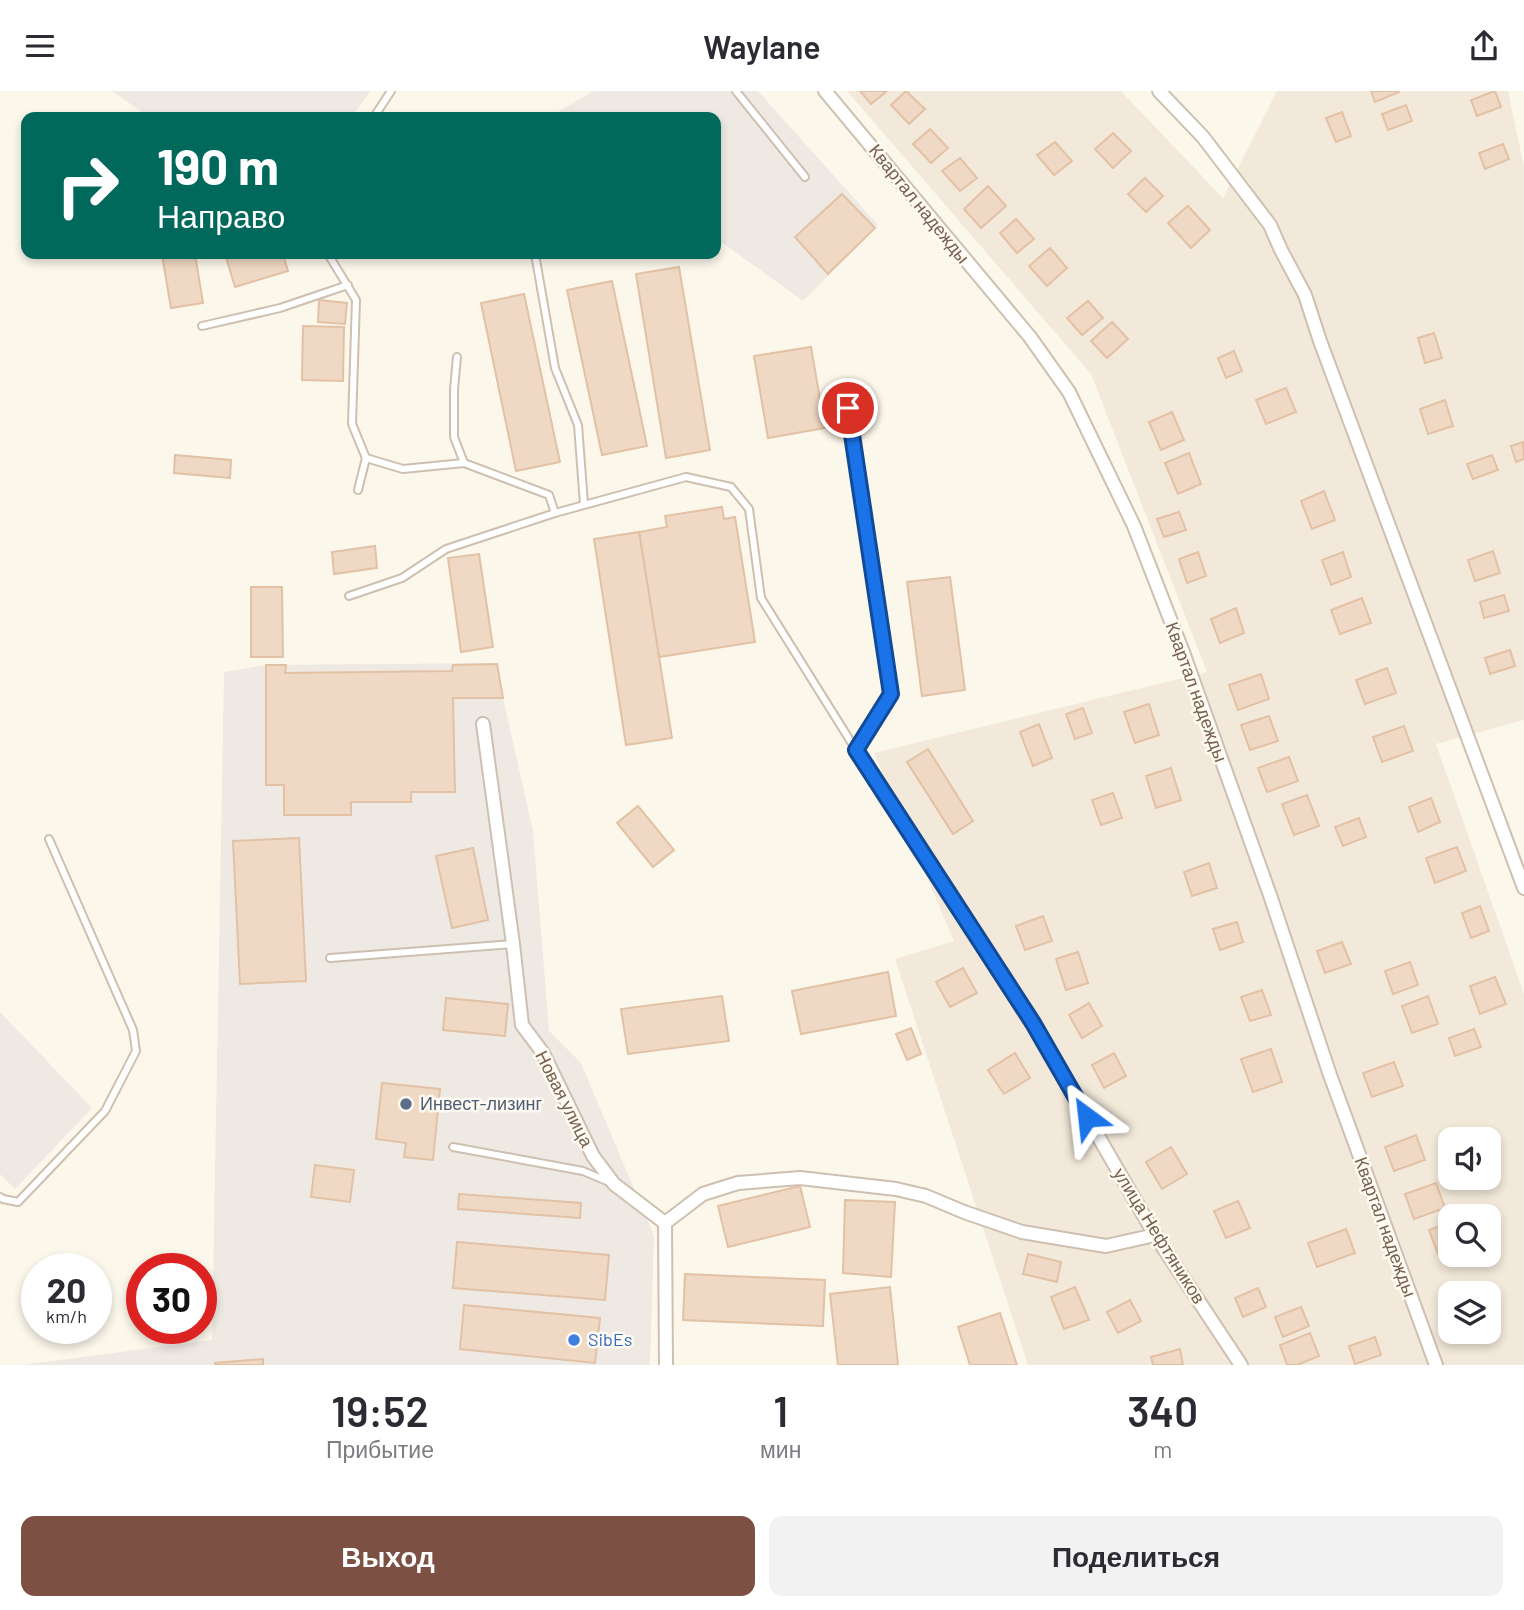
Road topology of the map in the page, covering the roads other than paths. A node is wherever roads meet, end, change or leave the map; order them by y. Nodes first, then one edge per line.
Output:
1 (391, 91) edge
2 (736, 91) edge
3 (825, 91) edge
4 (1159, 91) edge
5 (377, 112) edge
6 (805, 177) dead end
7 (331, 259) edge
8 (537, 259) edge
9 (349, 286) junction
10 (202, 326) dead end
11 (457, 357) dead end
12 (848, 408) dead end
13 (366, 459) junction
14 (464, 463) junction
15 (358, 490) dead end
16 (584, 504) junction
17 (555, 513) junction
18 (349, 596) dead end
19 (483, 724) dead end
20 (856, 750) junction
21 (49, 839) dead end
22 (1524, 888) edge
23 (513, 944) junction
24 (330, 958) dead end
25 (453, 1146) dead end
26 (614, 1184) junction
27 (0, 1197) edge
28 (665, 1223) junction
29 (1155, 1235) junction
30 (666, 1365) edge
31 (1241, 1365) edge
32 (1436, 1365) edge

1 - 5 lane
2 - 6 lane
3 - 32 street, Квартал надежды
4 - 22 street
7 - 9 lane
8 - 16 lane
9 - 10 lane
9 - 13 lane
11 - 14 lane
12 - 20 lane
13 - 14 lane
13 - 15 lane
14 - 17 lane
16 - 17 lane
16 - 20 lane
17 - 18 lane
19 - 23 street, Новая улица
20 - 29 street, улица Нефтяников
21 - 27 lane
23 - 24 lane
23 - 26 street, Новая улица
25 - 26 lane
26 - 28 street, Новая улица
28 - 29 street
28 - 30 street
29 - 31 street, улица Нефтяников

